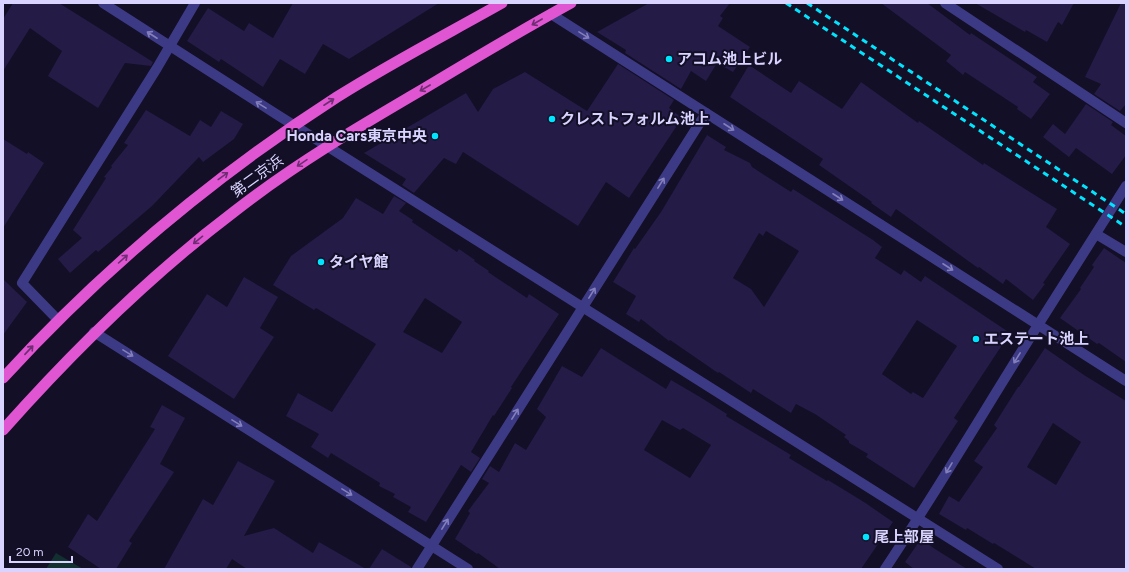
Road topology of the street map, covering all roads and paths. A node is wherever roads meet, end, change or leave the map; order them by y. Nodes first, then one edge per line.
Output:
1 (103, 3) edge
2 (195, 3) edge
3 (502, 3) edge
4 (571, 3) edge
5 (945, 3) edge
6 (551, 14) junction
7 (170, 47) junction
8 (706, 113) junction
9 (1126, 123) edge
10 (294, 125) junction
11 (327, 146) junction
12 (1126, 186) edge
13 (1096, 234) junction
14 (1126, 252) edge
15 (583, 307) junction
16 (58, 320) junction
17 (1038, 325) junction
18 (94, 332) junction
19 (3, 378) edge
20 (1126, 381) edge
21 (3, 430) edge
22 (918, 519) junction
23 (432, 546) junction
24 (417, 569) edge
25 (468, 569) edge
26 (885, 569) edge
27 (998, 569) edge

7 -> 1 street
2 - 7 street
10 -> 3 highway, 第二京浜
4 - 6 highway, 第二京浜
5 - 9 street
6 -> 8 street
6 -> 11 highway, 第二京浜
10 -> 7 street
7 - 16 street
15 -> 8 street
8 -> 17 street
10 - 11 street
16 -> 10 highway, 第二京浜
11 - 15 street
11 -> 18 highway, 第二京浜
12 - 13 street
13 - 14 street
13 - 17 street
15 - 22 street
23 -> 15 street
19 -> 16 highway, 第二京浜
17 - 20 street
17 -> 22 street
18 - 21 highway, 第二京浜
18 -> 23 street
22 - 26 street
22 - 27 street
23 - 24 street
23 - 25 street

